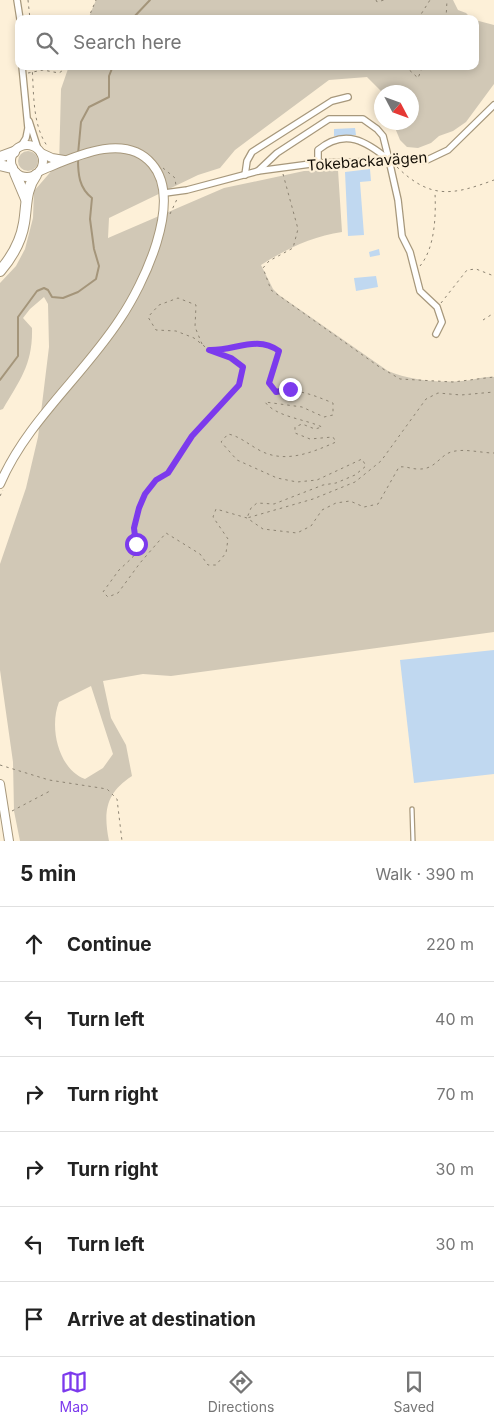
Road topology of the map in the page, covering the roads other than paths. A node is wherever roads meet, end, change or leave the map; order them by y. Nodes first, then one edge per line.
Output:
1 (18, 0) edge
2 (20, 15) edge
3 (22, 70) edge
4 (348, 97) dead end
5 (494, 105) edge
6 (27, 114) junction
7 (17, 149) junction
8 (40, 151) junction
9 (0, 157) edge
10 (64, 160) junction
11 (389, 160) junction
12 (318, 162) junction
13 (0, 165) edge
14 (14, 170) junction
15 (258, 172) junction
16 (38, 173) junction
17 (245, 175) junction
18 (164, 193) junction
19 (26, 199) junction
20 (0, 271) edge
21 (436, 334) dead end
22 (1, 487) edge
23 (0, 784) edge
24 (412, 809) dead end
25 (9, 841) edge
26 (413, 841) edge

1 - 2 street
3 - 6 street
4 - 17 street
5 - 11 street, Tokebackavägen
6 - 7 street
6 - 8 street
7 - 8 street
7 - 9 highway
7 - 14 street
8 - 10 street
8 - 16 street
10 - 16 street
10 - 18 street
11 - 12 street, Tokebackavägen
11 - 12 street
11 - 15 street
11 - 21 street
12 - 15 street, Tokebackavägen
13 - 14 highway
14 - 16 street
14 - 19 highway
15 - 17 street, Tokebackavägen
16 - 19 highway
17 - 18 street, Tokebackavägen
18 - 22 street
19 - 20 highway
23 - 25 street
24 - 26 lane

